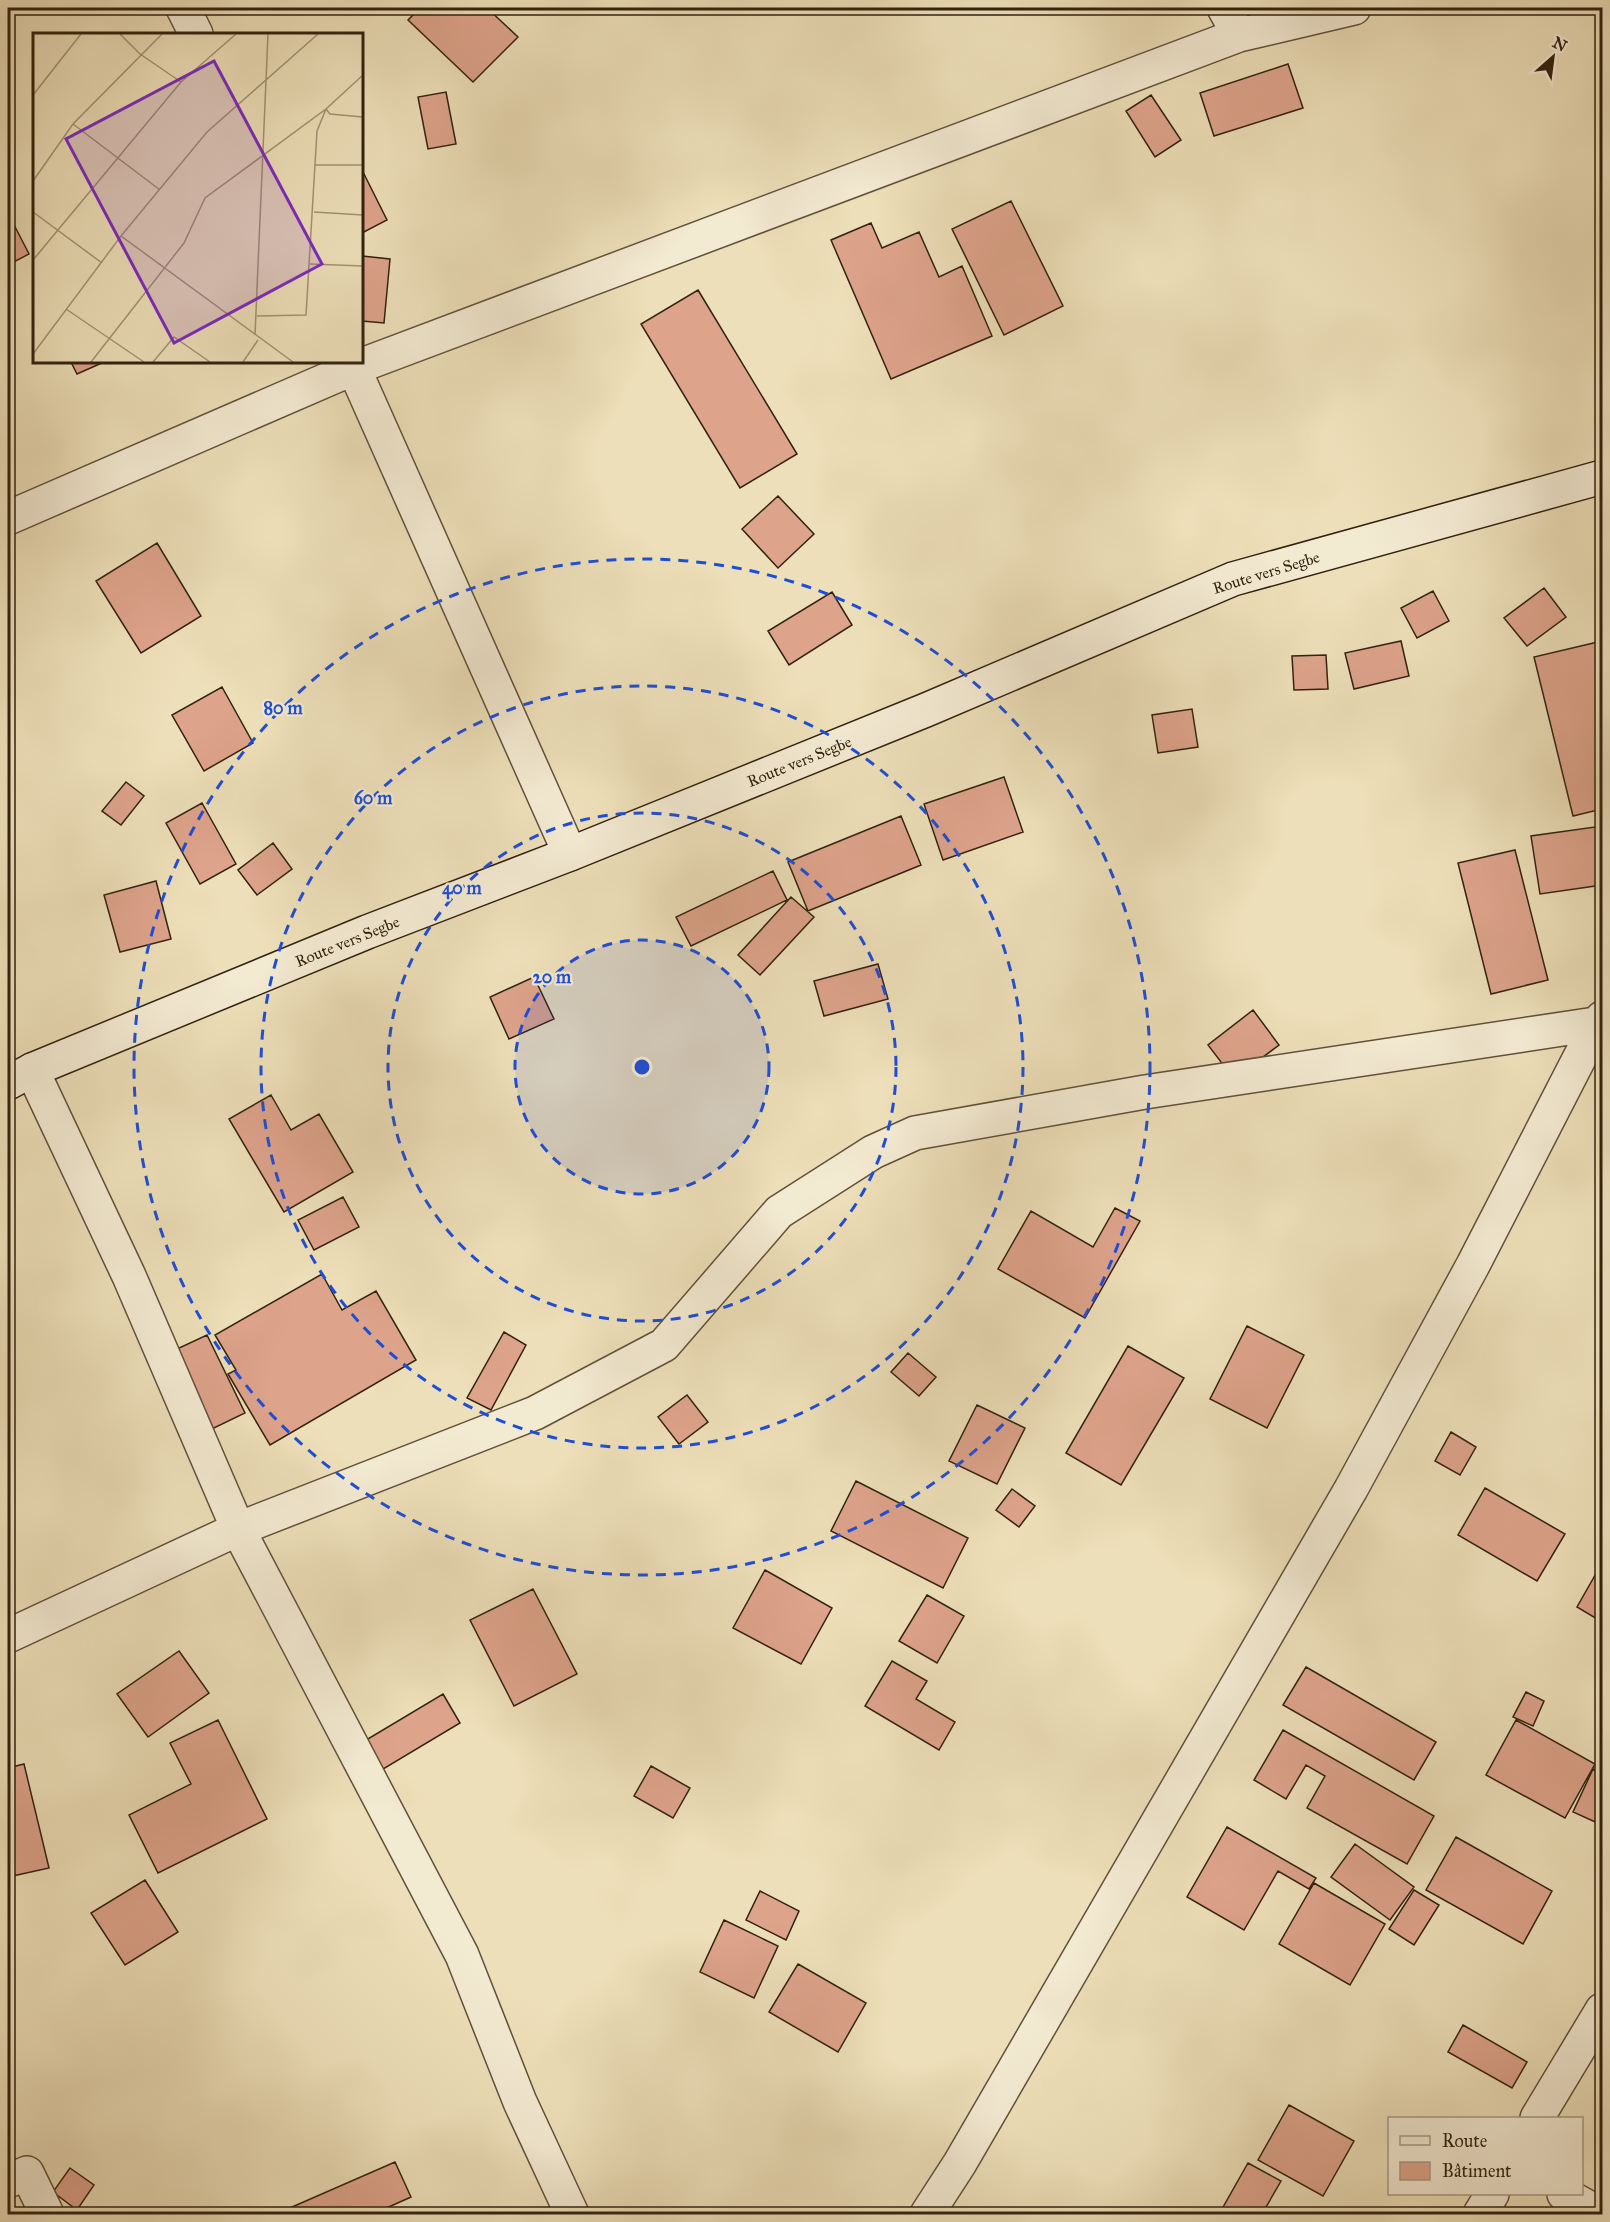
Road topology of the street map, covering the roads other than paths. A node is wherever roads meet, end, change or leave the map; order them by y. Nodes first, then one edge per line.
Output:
1 (183, 8) edge
2 (1354, 8) edge
3 (1231, 21) edge
4 (196, 33) edge
5 (363, 361) edge
6 (352, 365) edge
7 (1602, 477) edge
8 (8, 518) edge
9 (570, 854) junction
10 (1600, 1022) edge
11 (20, 1077) edge
12 (238, 1529) junction
13 (8, 1636) edge
14 (1602, 2010) edge
15 (1538, 2117) edge
16 (8, 2181) edge
17 (1491, 2195) edge
18 (1567, 2195) edge
19 (47, 2214) edge
20 (572, 2214) edge
21 (927, 2214) edge
22 (1480, 2214) edge
23 (1600, 2214) edge

1 - 4 street
2 - 3 street
3 - 5 street
6 - 8 street
6 - 9 street
7 - 9 street, Route vers Segbe
9 - 11 street, Route vers Segbe
10 - 12 street
10 - 21 street
11 - 12 street
12 - 13 street
12 - 20 street
14 - 15 street
16 - 19 street
17 - 22 street
18 - 23 street

